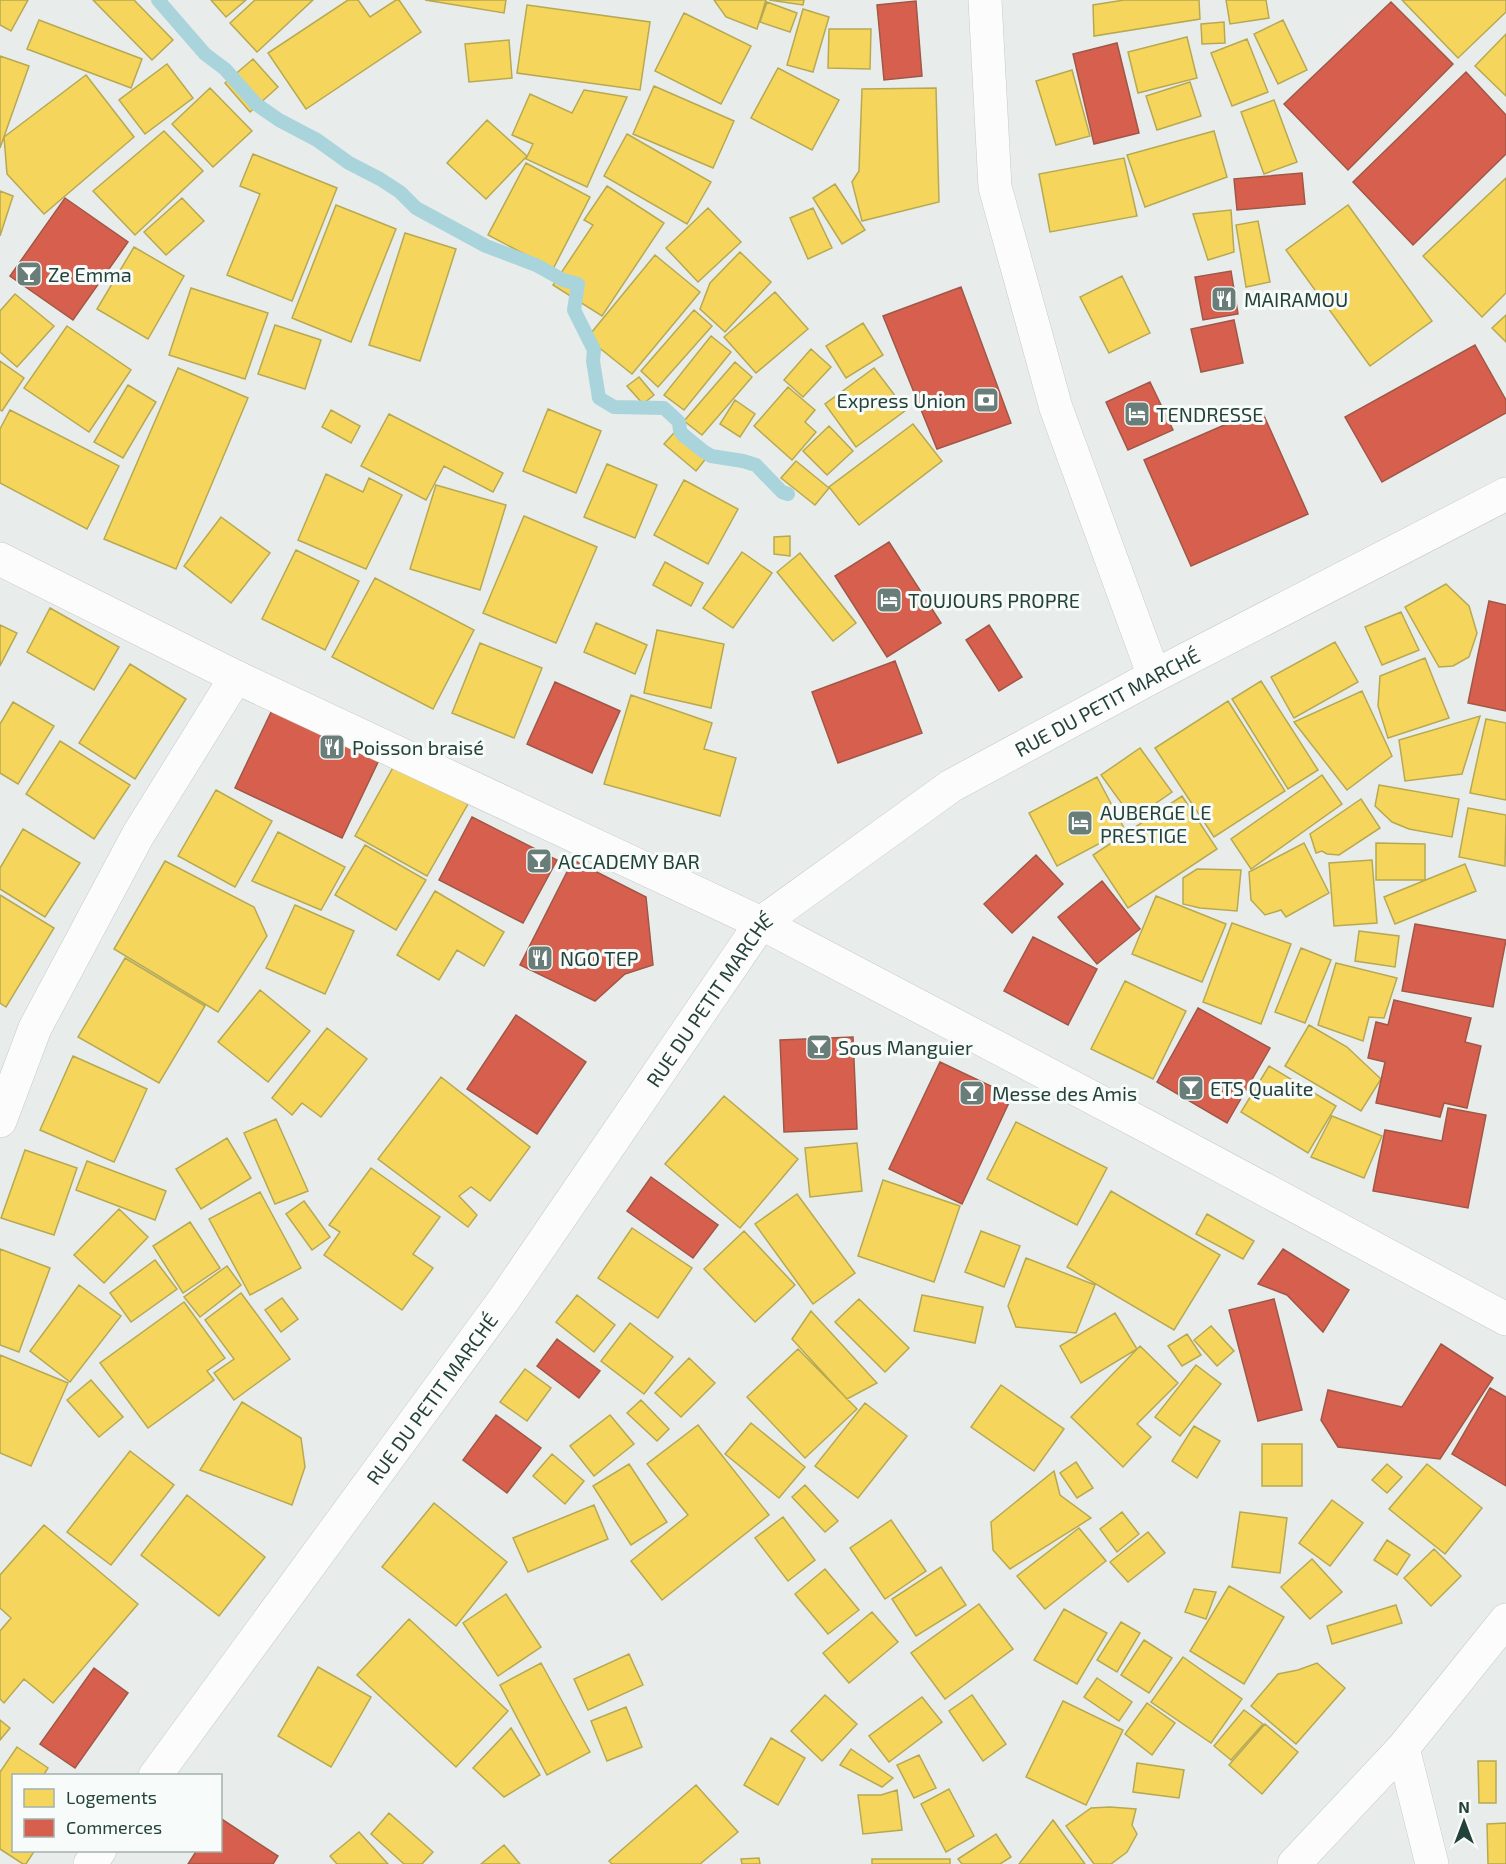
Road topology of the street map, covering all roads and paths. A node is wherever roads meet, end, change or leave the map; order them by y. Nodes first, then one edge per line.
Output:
1 (985, 0) edge
2 (1506, 494) edge
3 (0, 559) edge
4 (1154, 676) junction
5 (236, 677) junction
6 (761, 923) junction
7 (0, 1121) edge
8 (1506, 1319) edge
9 (1506, 1620) edge
10 (1403, 1748) junction
11 (156, 1774) edge
12 (99, 1852) edge
13 (90, 1864) edge
14 (1294, 1864) edge
15 (1431, 1864) edge

1 - 4 street
2 - 4 street, RUE DU PETIT MARCHÉ
3 - 5 street
4 - 6 street, RUE DU PETIT MARCHÉ
5 - 6 street
5 - 7 street
6 - 8 street
6 - 11 street, RUE DU PETIT MARCHÉ
9 - 10 street
10 - 14 street
10 - 15 street
12 - 13 street

